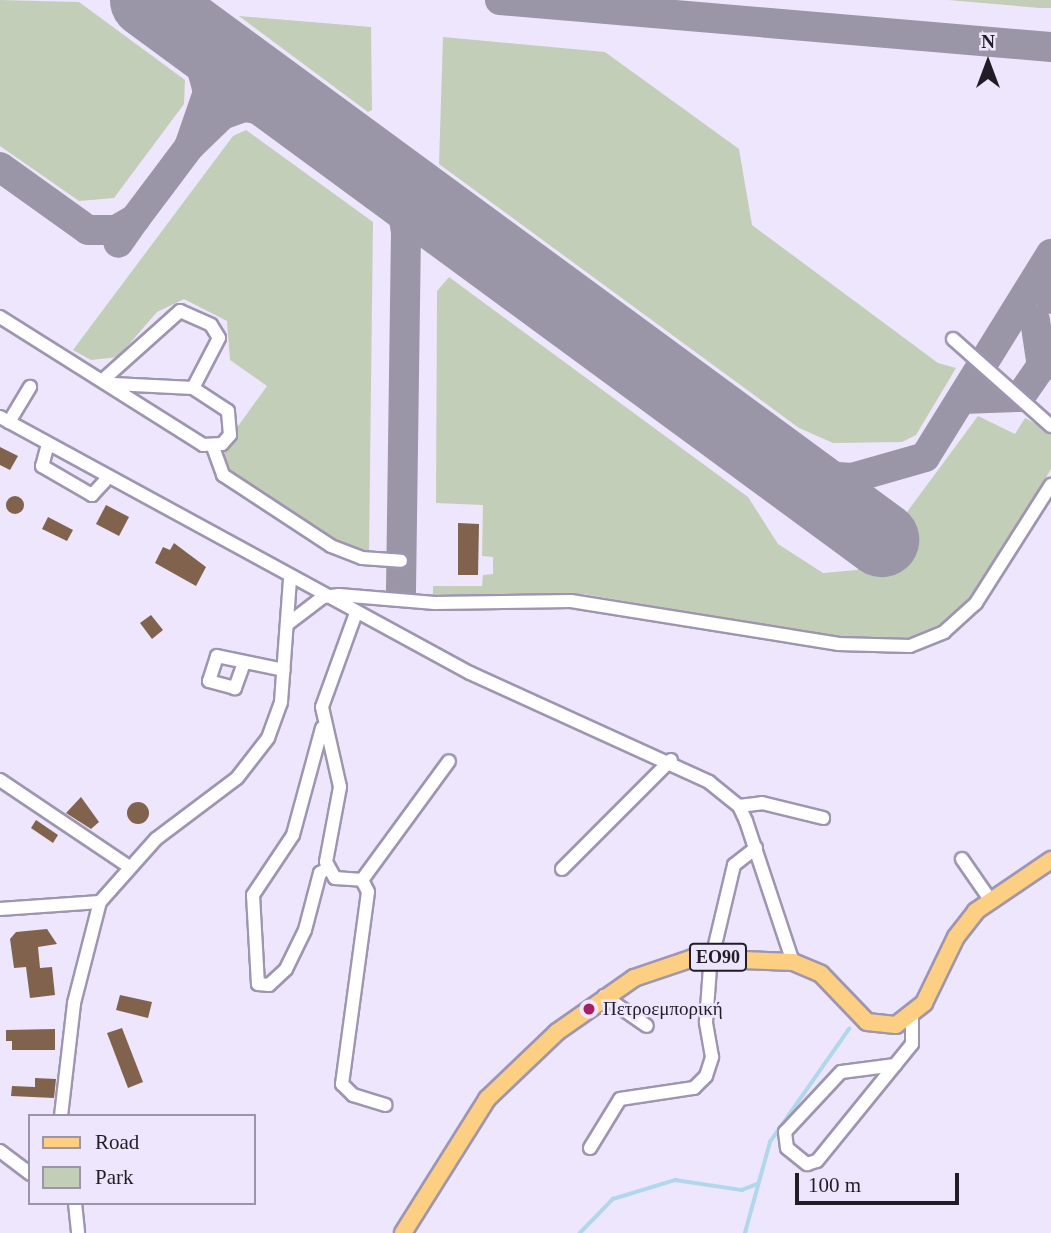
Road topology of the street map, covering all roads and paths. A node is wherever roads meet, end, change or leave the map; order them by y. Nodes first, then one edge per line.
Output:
1 (0, 317) edge
2 (953, 339) dead end
3 (108, 381) junction
4 (30, 387) dead end
5 (193, 388) junction
6 (4, 420) edge
7 (1051, 426) edge
8 (48, 444) junction
9 (213, 447) junction
10 (109, 477) junction
11 (1051, 485) edge
12 (401, 561) dead end
13 (290, 578) junction
14 (323, 597) junction
15 (356, 613) junction
16 (289, 623) junction
17 (244, 663) dead end
18 (284, 670) junction
19 (322, 728) junction
20 (449, 761) dead end
21 (671, 761) junction
22 (0, 780) edge
23 (739, 806) junction
24 (823, 818) dead end
25 (756, 848) junction
26 (962, 859) dead end
27 (1051, 860) edge
28 (128, 866) junction
29 (327, 869) junction
30 (562, 869) dead end
31 (362, 880) junction
32 (989, 898) junction
33 (100, 902) junction
34 (0, 909) edge
35 (715, 945) dead end
36 (793, 962) junction
37 (710, 968) dead end
38 (604, 996) junction
39 (912, 1017) junction
40 (647, 1026) dead end
41 (895, 1065) junction
42 (386, 1105) dead end
43 (61, 1114) edge
44 (590, 1148) dead end
45 (0, 1151) edge
46 (28, 1172) edge
47 (75, 1205) edge
48 (78, 1233) edge
49 (403, 1233) edge

1 - 3 street
2 - 7 street
3 - 5 street
3 - 5 street
3 - 9 street
4 - 6 street
5 - 9 street
6 - 8 street
8 - 10 street
8 - 10 street
9 - 12 street
10 - 13 street
11 - 14 street
13 - 14 street
13 - 16 street
14 - 15 street
14 - 16 street
15 - 19 street
15 - 21 street
16 - 18 street
17 - 18 street
18 - 28 street
19 - 29 street
19 - 29 street
20 - 31 street
21 - 23 street
21 - 30 street
22 - 28 street
23 - 24 street
23 - 25 street
25 - 35 street
25 - 36 street
26 - 32 street
27 - 32 main road
28 - 33 street
29 - 31 street
31 - 42 street
32 - 39 main road
33 - 34 street
33 - 43 street
36 - 38 main road, ΕΟ90
36 - 39 main road, ΕΟ90
37 - 44 street
38 - 40 street
38 - 49 main road, ΕΟ90
39 - 41 street
41 - 41 street
45 - 46 street
47 - 48 street

